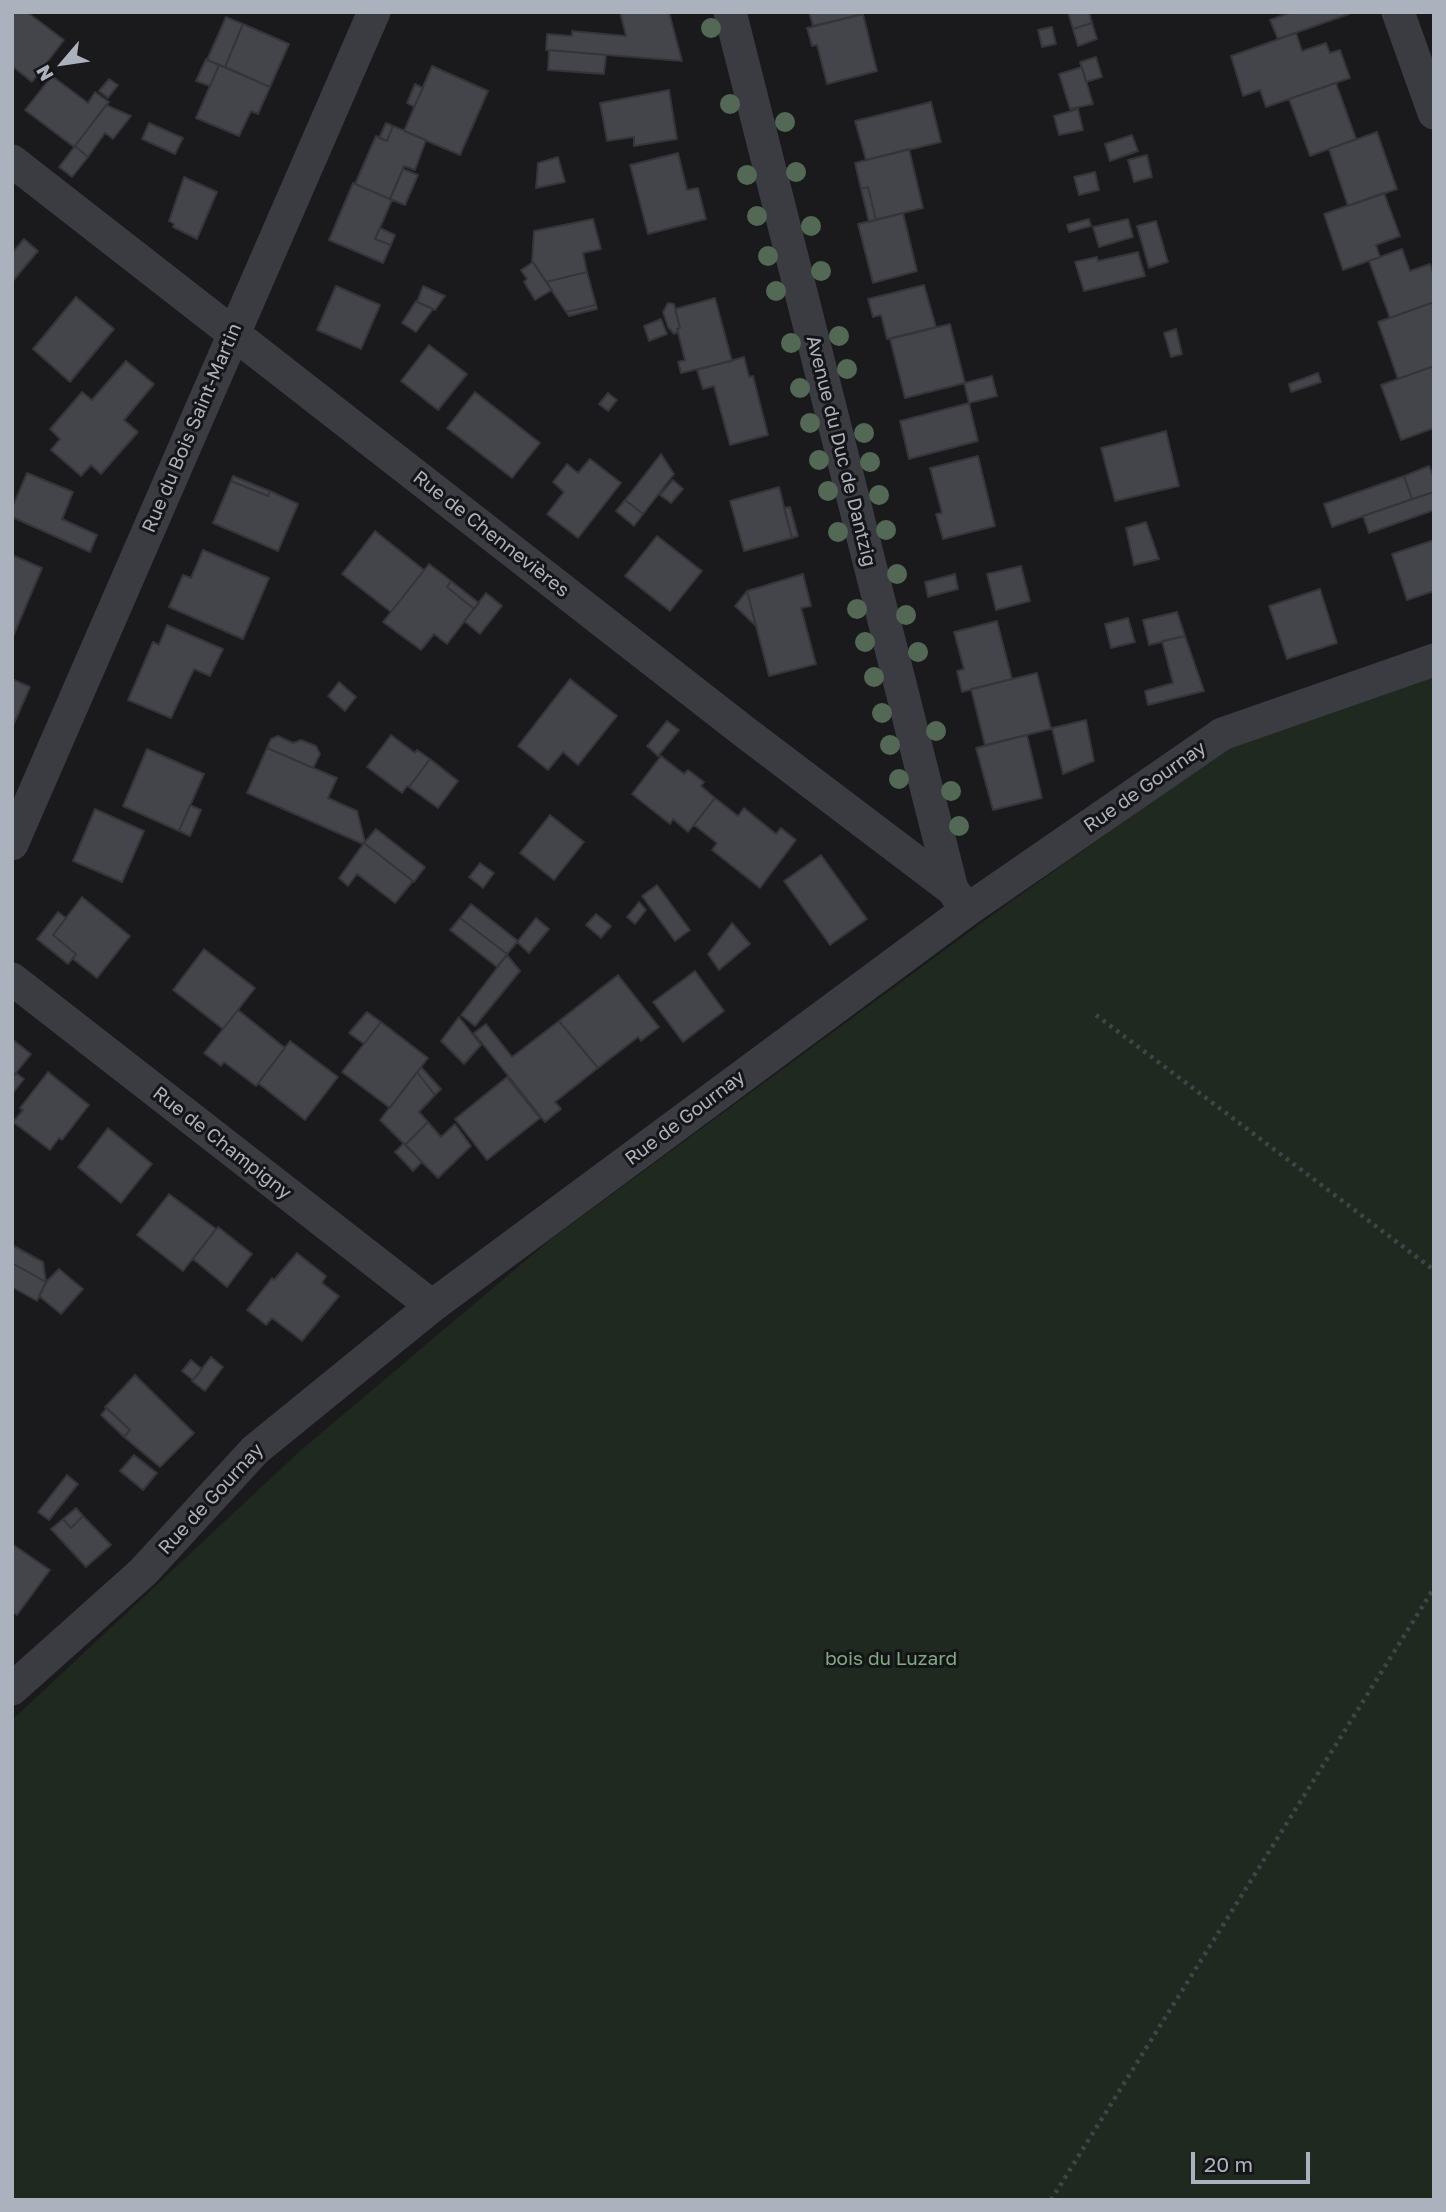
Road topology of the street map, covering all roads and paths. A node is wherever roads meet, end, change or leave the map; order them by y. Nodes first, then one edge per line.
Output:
1 (374, 12) edge
2 (730, 12) edge
3 (1398, 12) edge
4 (1434, 113) edge
5 (12, 161) edge
6 (233, 333) junction
7 (1434, 660) edge
8 (12, 844) edge
9 (959, 899) junction
10 (12, 979) edge
11 (1096, 1015) dead end
12 (1434, 1270) edge
13 (432, 1306) junction
14 (1434, 1588) edge
15 (12, 1689) edge
16 (1051, 2200) edge

1 - 6 street, Rue du Bois Saint-Martin
2 - 9 street, Avenue du Duc de Dantzig
3 - 4 street
5 - 6 street, Rue de Chennevières
6 - 8 street, Rue du Bois Saint-Martin
6 - 9 street, Rue de Chennevières
7 - 9 street, Rue de Gournay
9 - 13 street, Rue de Gournay
10 - 13 street, Rue de Champigny
11 - 12 path
13 - 15 street, Rue de Gournay
14 - 16 path

